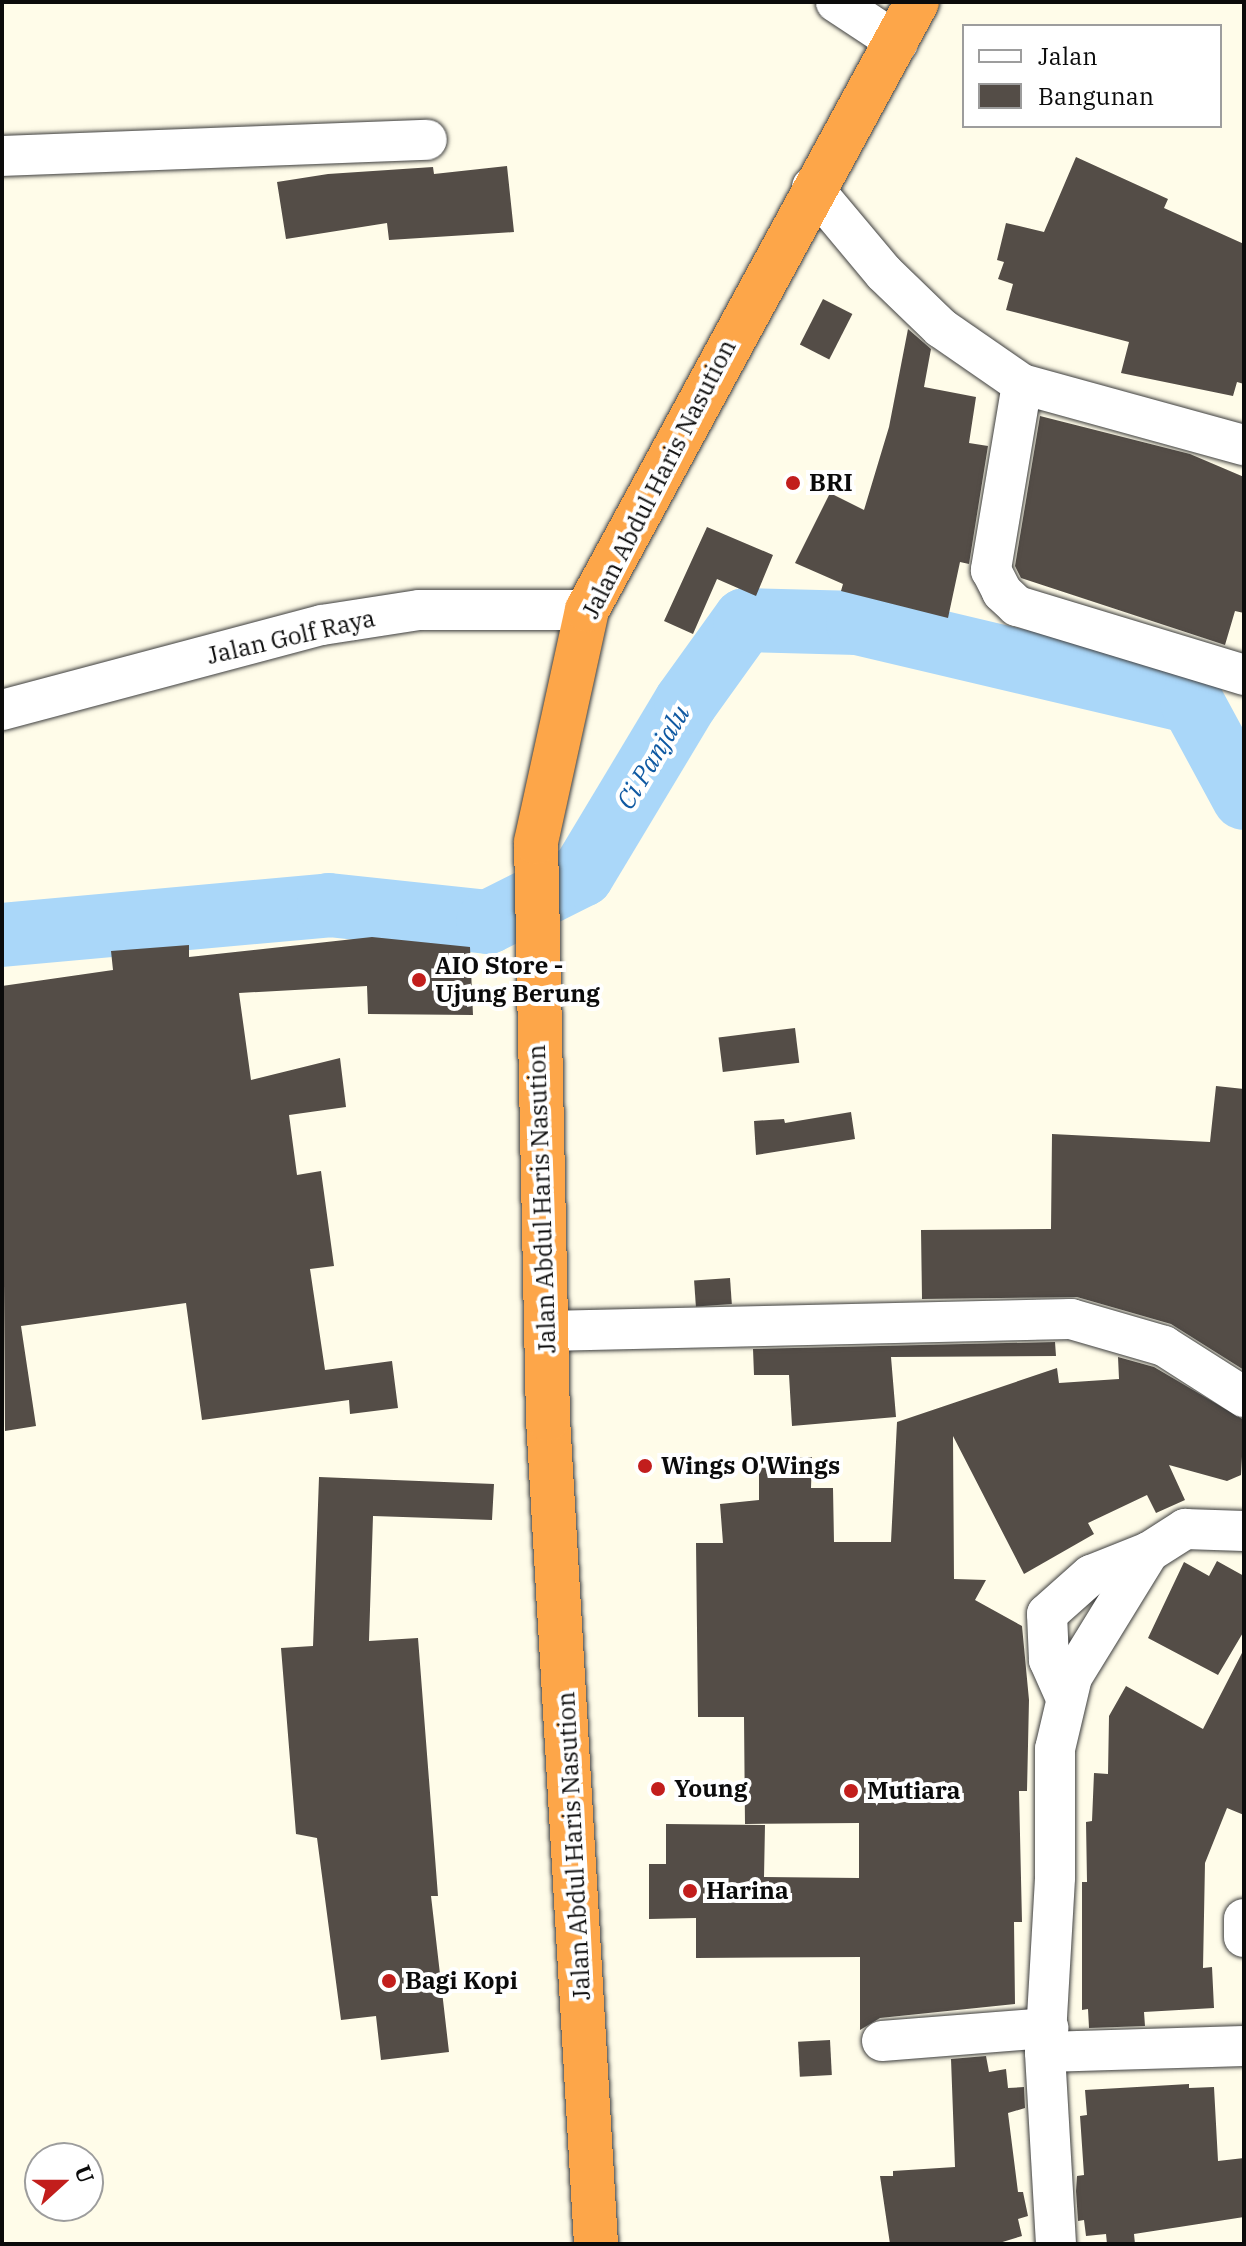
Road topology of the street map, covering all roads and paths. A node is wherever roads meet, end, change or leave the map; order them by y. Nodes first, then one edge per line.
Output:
1 (836, 2) edge
2 (917, 2) edge
3 (898, 43) junction
4 (427, 140) dead end
5 (2, 156) edge
6 (812, 187) junction
7 (1022, 384) junction
8 (1244, 445) edge
9 (587, 610) junction
10 (1244, 675) edge
11 (2, 710) edge
12 (546, 1331) junction
13 (1244, 1397) edge
14 (1244, 1531) edge
15 (1149, 1552) junction
16 (1066, 1698) junction
17 (1244, 1919) edge
18 (1244, 1937) edge
19 (1046, 2040) junction
20 (882, 2041) dead end
21 (1244, 2046) edge
22 (596, 2244) edge
23 (1056, 2244) edge

1 - 3 street
2 - 3 highway, Jalan Abdul Haris Nasution
3 - 6 highway, Jalan Abdul Haris Nasution
4 - 5 street
6 - 7 street
6 - 9 highway, Jalan Abdul Haris Nasution
7 - 8 street
7 - 10 street
9 - 11 street, Jalan Golf Raya
9 - 12 highway, Jalan Abdul Haris Nasution
12 - 13 street
12 - 22 highway, Jalan Abdul Haris Nasution
14 - 15 street
15 - 16 street
15 - 16 street
16 - 19 street
17 - 18 street
19 - 20 street
19 - 21 street
19 - 23 street

